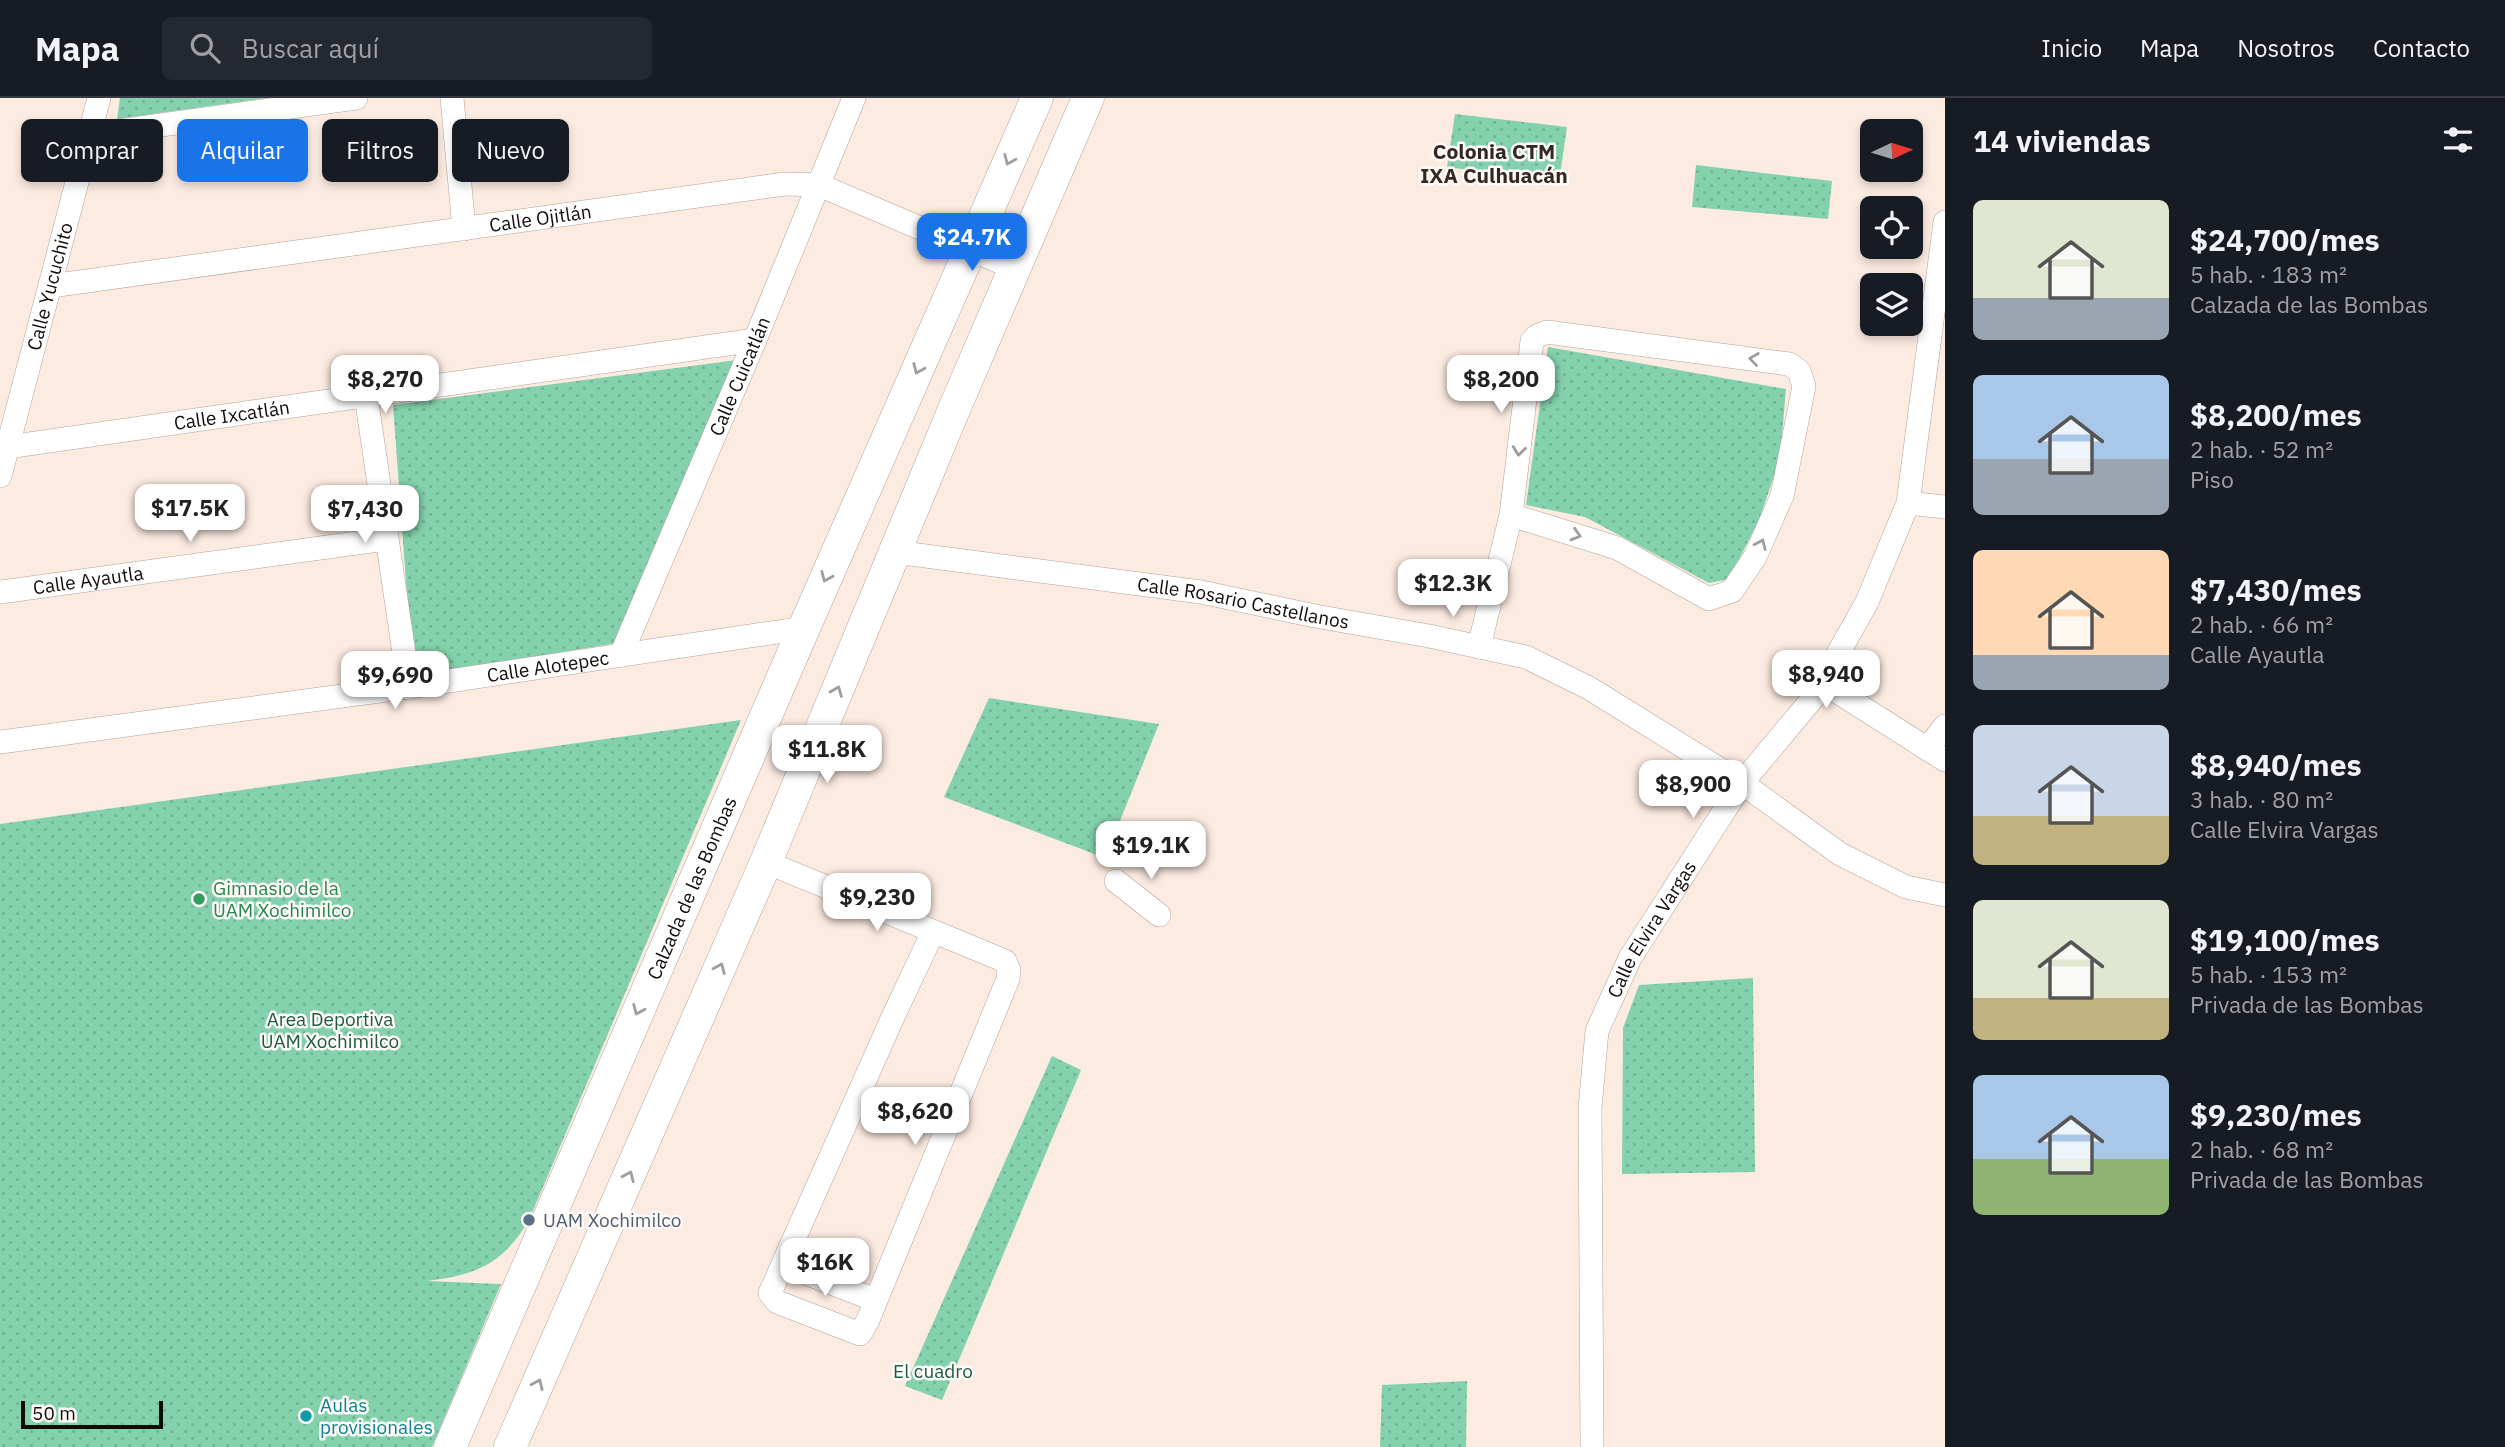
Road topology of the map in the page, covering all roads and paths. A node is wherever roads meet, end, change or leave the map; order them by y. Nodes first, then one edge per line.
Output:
1 (99, 98) edge
2 (356, 98) edge
3 (452, 98) edge
4 (854, 98) edge
5 (1037, 98) edge
6 (1088, 98) edge
7 (307, 101) edge
8 (93, 119) edge
9 (163, 123) edge
10 (77, 182) edge
11 (819, 185) junction
12 (1945, 222) edge
13 (464, 229) junction
14 (971, 248) junction
15 (1014, 268) junction
16 (51, 286) junction
17 (755, 340) junction
18 (366, 396) junction
19 (4, 448) edge
20 (0, 477) edge
21 (1908, 503) junction
22 (1945, 507) edge
23 (1511, 515) junction
24 (386, 539) junction
25 (895, 552) junction
26 (0, 592) edge
27 (804, 628) junction
28 (1479, 647) junction
29 (621, 655) junction
30 (1822, 682) junction
31 (410, 687) junction
32 (1945, 726) edge
33 (0, 742) edge
34 (1936, 755) edge
35 (1742, 783) junction
36 (766, 862) junction
37 (1116, 881) dead end
38 (1945, 895) edge
39 (1158, 915) dead end
40 (933, 932) junction
41 (783, 1264) junction
42 (875, 1300) junction
43 (450, 1447) edge
44 (510, 1447) edge
45 (1592, 1447) edge

1 - 8 street, Calle Yucuchito
2 - 7 street
3 - 13 street
4 - 11 street, Calle Cuicatlán
5 -> 14 main road, Calzada de las Bombas
6 - 15 main road
7 - 9 street
10 - 16 street, Calle Yucuchito
11 - 13 street, Calle Ojitlán
11 - 14 street, Calle Ojitlán
11 - 17 street, Calle Cuicatlán
12 - 21 street, Calle Elvira Vargas
13 - 16 street, Calle Ojitlán
14 - 15 street, Calle Ojitlán
14 -> 27 main road, Calzada de las Bombas
15 - 25 main road
16 - 19 street, Calle Yucuchito
17 - 18 street, Calle Ixcatlán
17 - 29 street, Calle Cuicatlán
18 - 19 street, Calle Ixcatlán
18 - 24 street
19 - 20 street, Calle Yucuchito
21 - 22 street
21 - 30 street, Calle Elvira Vargas
23 -> 23 street
23 - 28 street
24 - 26 street, Calle Ayautla
24 - 31 street
25 - 28 street, Calle Rosario Castellanos
36 -> 25 main road
27 - 29 street, Calle Alotepec
27 -> 43 main road, Calzada de las Bombas
28 - 35 street, Calle Rosario Castellanos
29 - 31 street, Calle Alotepec
30 - 34 street
30 - 35 street, Calle Elvira Vargas
31 - 33 street, Calle Alotepec
32 - 34 street
35 - 38 street, Calle Rosario Castellanos
35 - 45 street, Calle Elvira Vargas
36 - 40 street
44 -> 36 main road
37 - 39 street
40 - 41 street
40 - 42 street
41 - 42 street
41 - 42 street

